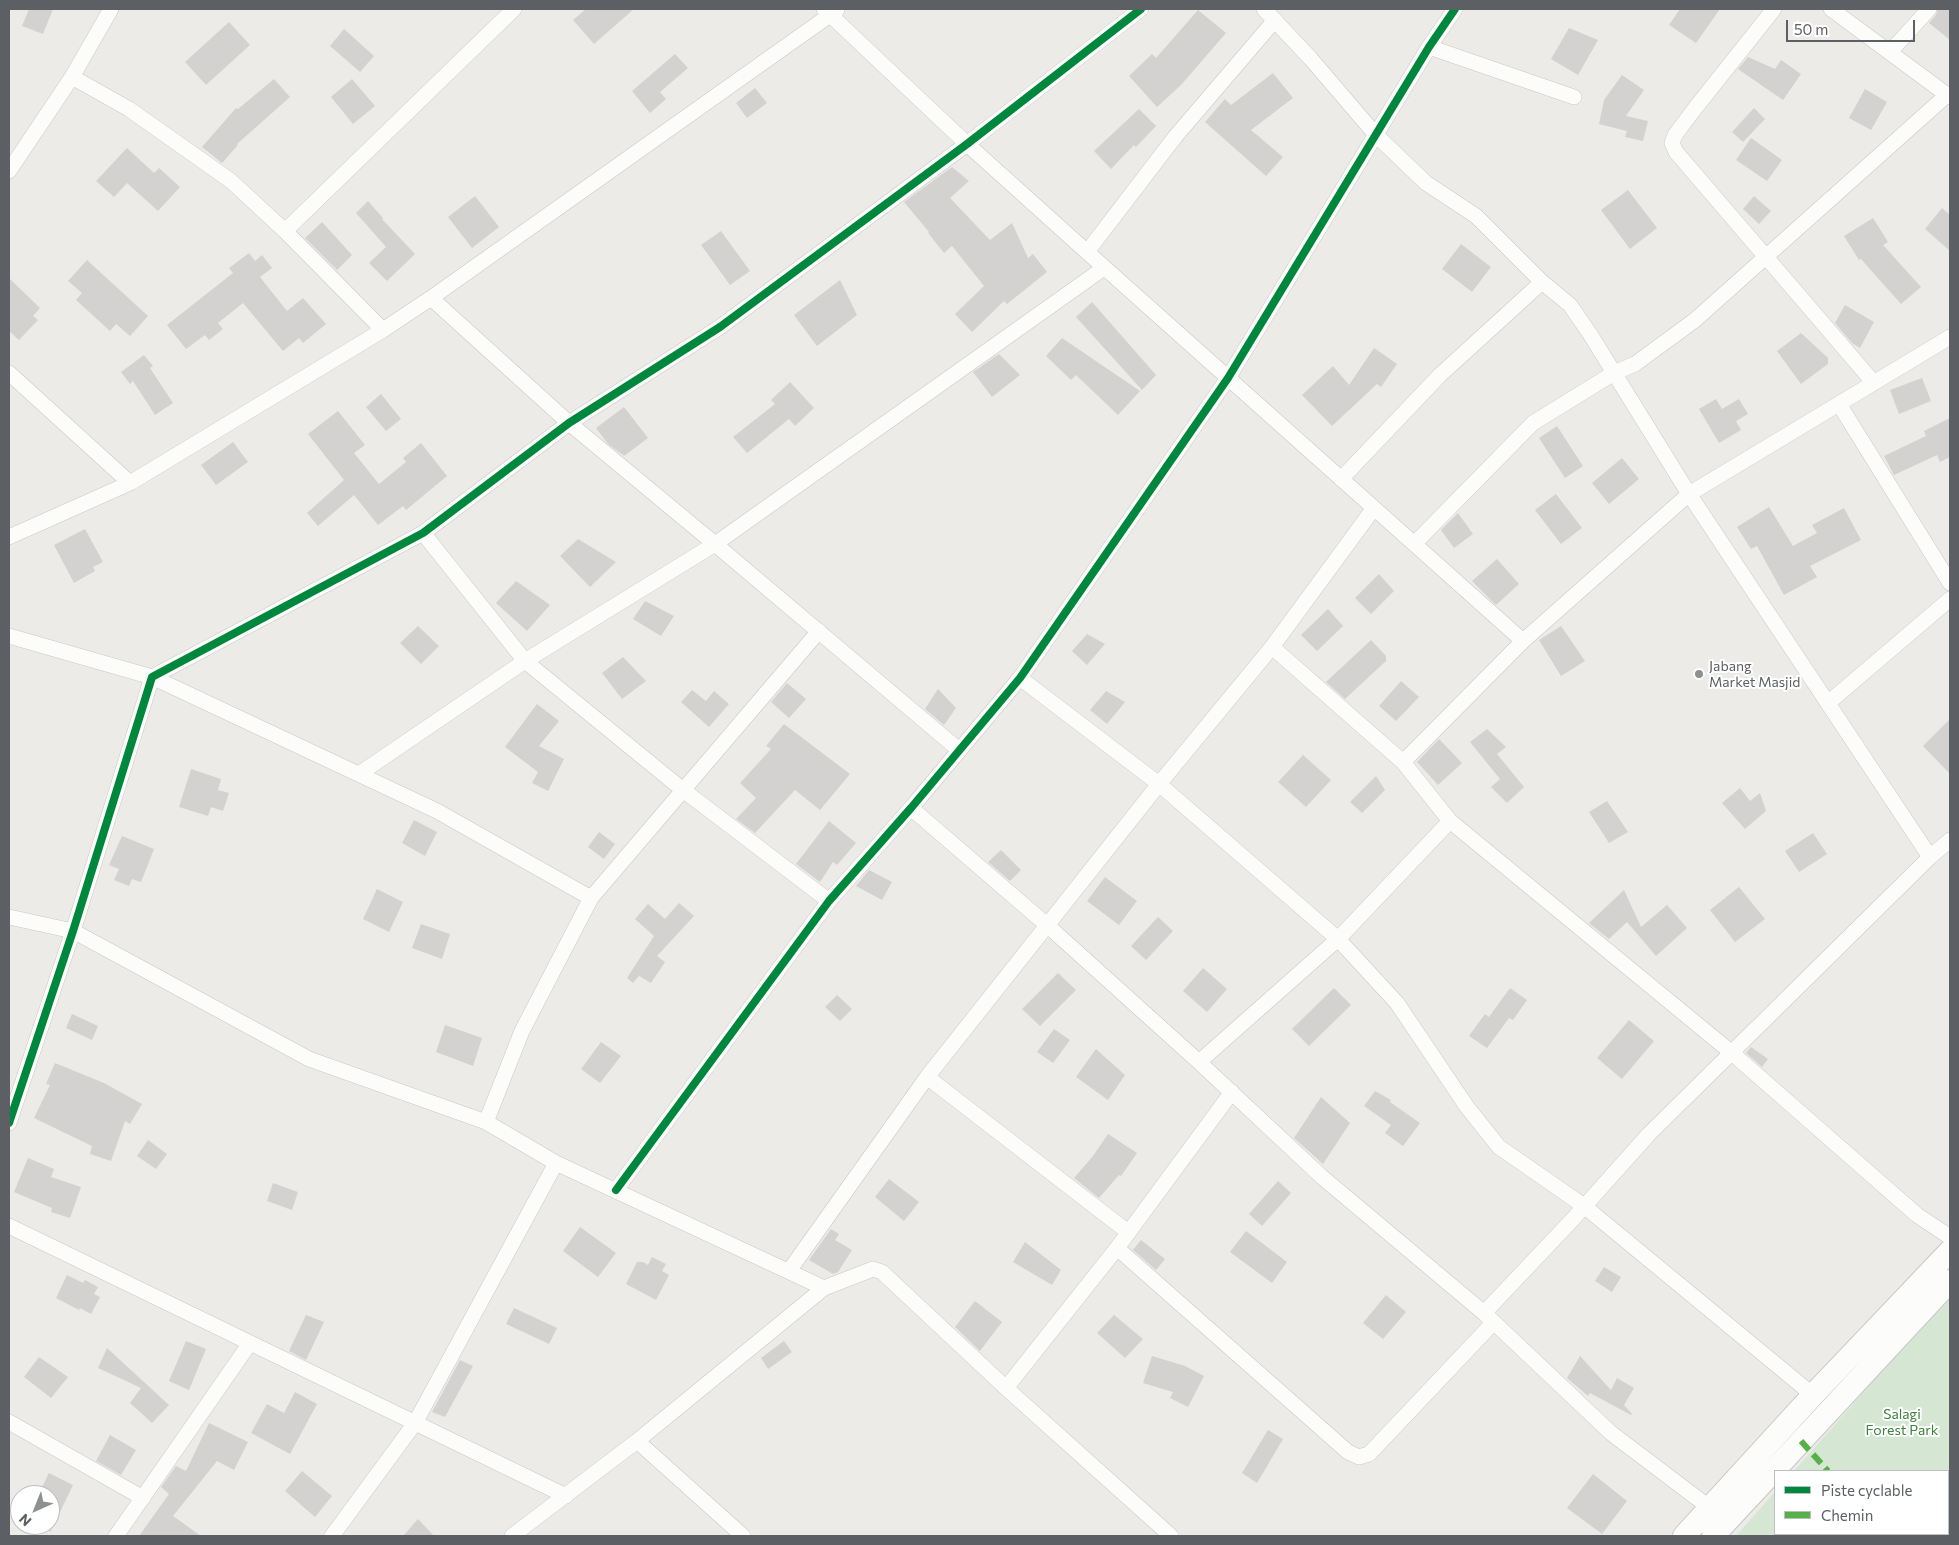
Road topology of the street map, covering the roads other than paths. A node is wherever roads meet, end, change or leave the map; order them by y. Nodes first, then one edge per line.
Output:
1 (111, 9) edge
2 (514, 9) edge
3 (1141, 9) edge
4 (1264, 9) edge
5 (1455, 9) edge
6 (1774, 9) edge
7 (1831, 9) edge
8 (1929, 9) edge
9 (831, 11) edge
10 (1275, 20) junction
11 (1429, 47) junction
12 (1890, 52) junction
13 (72, 77) junction
14 (1949, 96) edge
15 (1574, 97) dead end
16 (1376, 135) junction
17 (968, 144) junction
18 (9, 171) edge
19 (284, 231) junction
20 (1087, 252) junction
21 (1765, 255) junction
22 (1104, 268) junction
23 (1542, 282) junction
24 (431, 298) junction
25 (384, 330) junction
26 (1950, 337) edge
27 (9, 373) edge
28 (1614, 374) junction
29 (1228, 378) junction
30 (1874, 383) junction
31 (1839, 404) junction
32 (569, 423) junction
33 (1341, 479) junction
34 (130, 483) junction
35 (1689, 494) junction
36 (1374, 508) junction
37 (423, 533) junction
38 (9, 537) edge
39 (715, 544) junction
40 (1414, 544) junction
41 (1950, 583) edge
42 (1950, 599) edge
43 (819, 631) junction
44 (9, 636) edge
45 (1523, 641) junction
46 (1272, 647) junction
47 (525, 661) junction
48 (152, 677) junction
49 (1020, 678) junction
50 (1828, 703) junction
51 (959, 750) junction
52 (1402, 762) junction
53 (359, 774) junction
54 (1159, 784) junction
55 (683, 790) junction
56 (911, 808) junction
57 (1450, 820) junction
58 (1950, 840) edge
59 (1930, 857) junction
60 (591, 898) junction
61 (829, 901) junction
62 (9, 918) edge
63 (1048, 926) junction
64 (73, 931) junction
65 (1338, 940) junction
66 (1732, 1053) junction
67 (1199, 1062) junction
68 (927, 1077) junction
69 (1232, 1092) junction
70 (486, 1122) junction
71 (9, 1123) edge
72 (556, 1162) junction
73 (616, 1190) junction
74 (1584, 1206) junction
75 (9, 1226) edge
76 (1128, 1232) junction
77 (1950, 1237) edge
78 (1116, 1248) junction
79 (1950, 1252) edge
80 (789, 1271) junction
81 (1950, 1281) edge
82 (824, 1288) junction
83 (1489, 1318) junction
84 (250, 1343) junction
85 (1006, 1388) junction
86 (1813, 1395) junction
87 (9, 1422) edge
88 (415, 1423) junction
89 (637, 1441) junction
90 (1774, 1470) edge
91 (1774, 1470) edge
92 (566, 1496) junction
93 (143, 1498) junction
94 (1710, 1508) junction
95 (116, 1536) edge
96 (332, 1536) edge
97 (512, 1536) edge
98 (744, 1536) edge
99 (1171, 1536) edge
100 (1684, 1536) edge
101 (1713, 1536) edge

1 - 13 street
2 - 19 street
3 - 17 street
4 - 10 street
5 - 11 street
6 - 21 street
7 - 12 street
8 - 12 street
9 - 17 street
9 - 24 street
10 - 16 street
10 - 20 street
11 - 15 street
11 - 16 street
12 - 14 street
13 - 18 street
13 - 19 street
14 - 21 street
16 - 23 street
16 - 29 street
17 - 20 street
17 - 32 street
19 - 25 street
20 - 22 street
21 - 28 street
21 - 30 street
22 - 29 street
22 - 39 street
23 - 28 street
23 - 33 street
24 - 25 street
24 - 32 street
25 - 34 street
26 - 30 street
27 - 34 street
28 - 35 street
28 - 40 street
29 - 33 street
29 - 49 street
30 - 31 street
31 - 35 street
31 - 41 street
32 - 37 street
32 - 39 street
33 - 36 street
34 - 38 street
35 - 45 street
35 - 50 street
36 - 40 street
36 - 46 street
37 - 47 street
37 - 48 street
39 - 43 street
39 - 47 street
40 - 45 street
42 - 50 street
43 - 51 street
43 - 55 street
44 - 48 street
45 - 52 street
46 - 52 street
46 - 54 street
47 - 53 street
47 - 55 street
48 - 53 street
48 - 64 street
49 - 51 street
49 - 54 street
50 - 59 street
51 - 56 street
52 - 57 street
53 - 60 street
54 - 63 street
54 - 65 street
55 - 60 street
55 - 61 street
56 - 61 street
56 - 63 street
57 - 65 street
57 - 66 street
58 - 59 street
59 - 66 street
60 - 70 street
61 - 73 street
62 - 64 street
63 - 67 street
63 - 68 street
64 - 70 street
64 - 71 street
65 - 67 street
65 - 74 street
66 - 74 street
66 - 77 street
67 - 69 street
68 - 76 street
68 - 80 street
69 - 76 street
69 - 83 street
70 - 72 street
72 - 73 street
72 - 88 street
73 - 80 street
74 - 83 street
74 - 86 street
75 - 84 street
76 - 78 street
78 - 83 street
78 - 85 street
79 - 86 street
80 - 82 street
81 - 91 street
82 - 85 street
82 - 89 street
83 - 94 street
84 - 88 street
84 - 93 street
85 - 99 street
86 - 94 street
87 - 93 street
88 - 92 street
88 - 96 street
89 - 92 street
89 - 98 street
90 - 101 street
92 - 97 street
93 - 95 street
94 - 100 street

